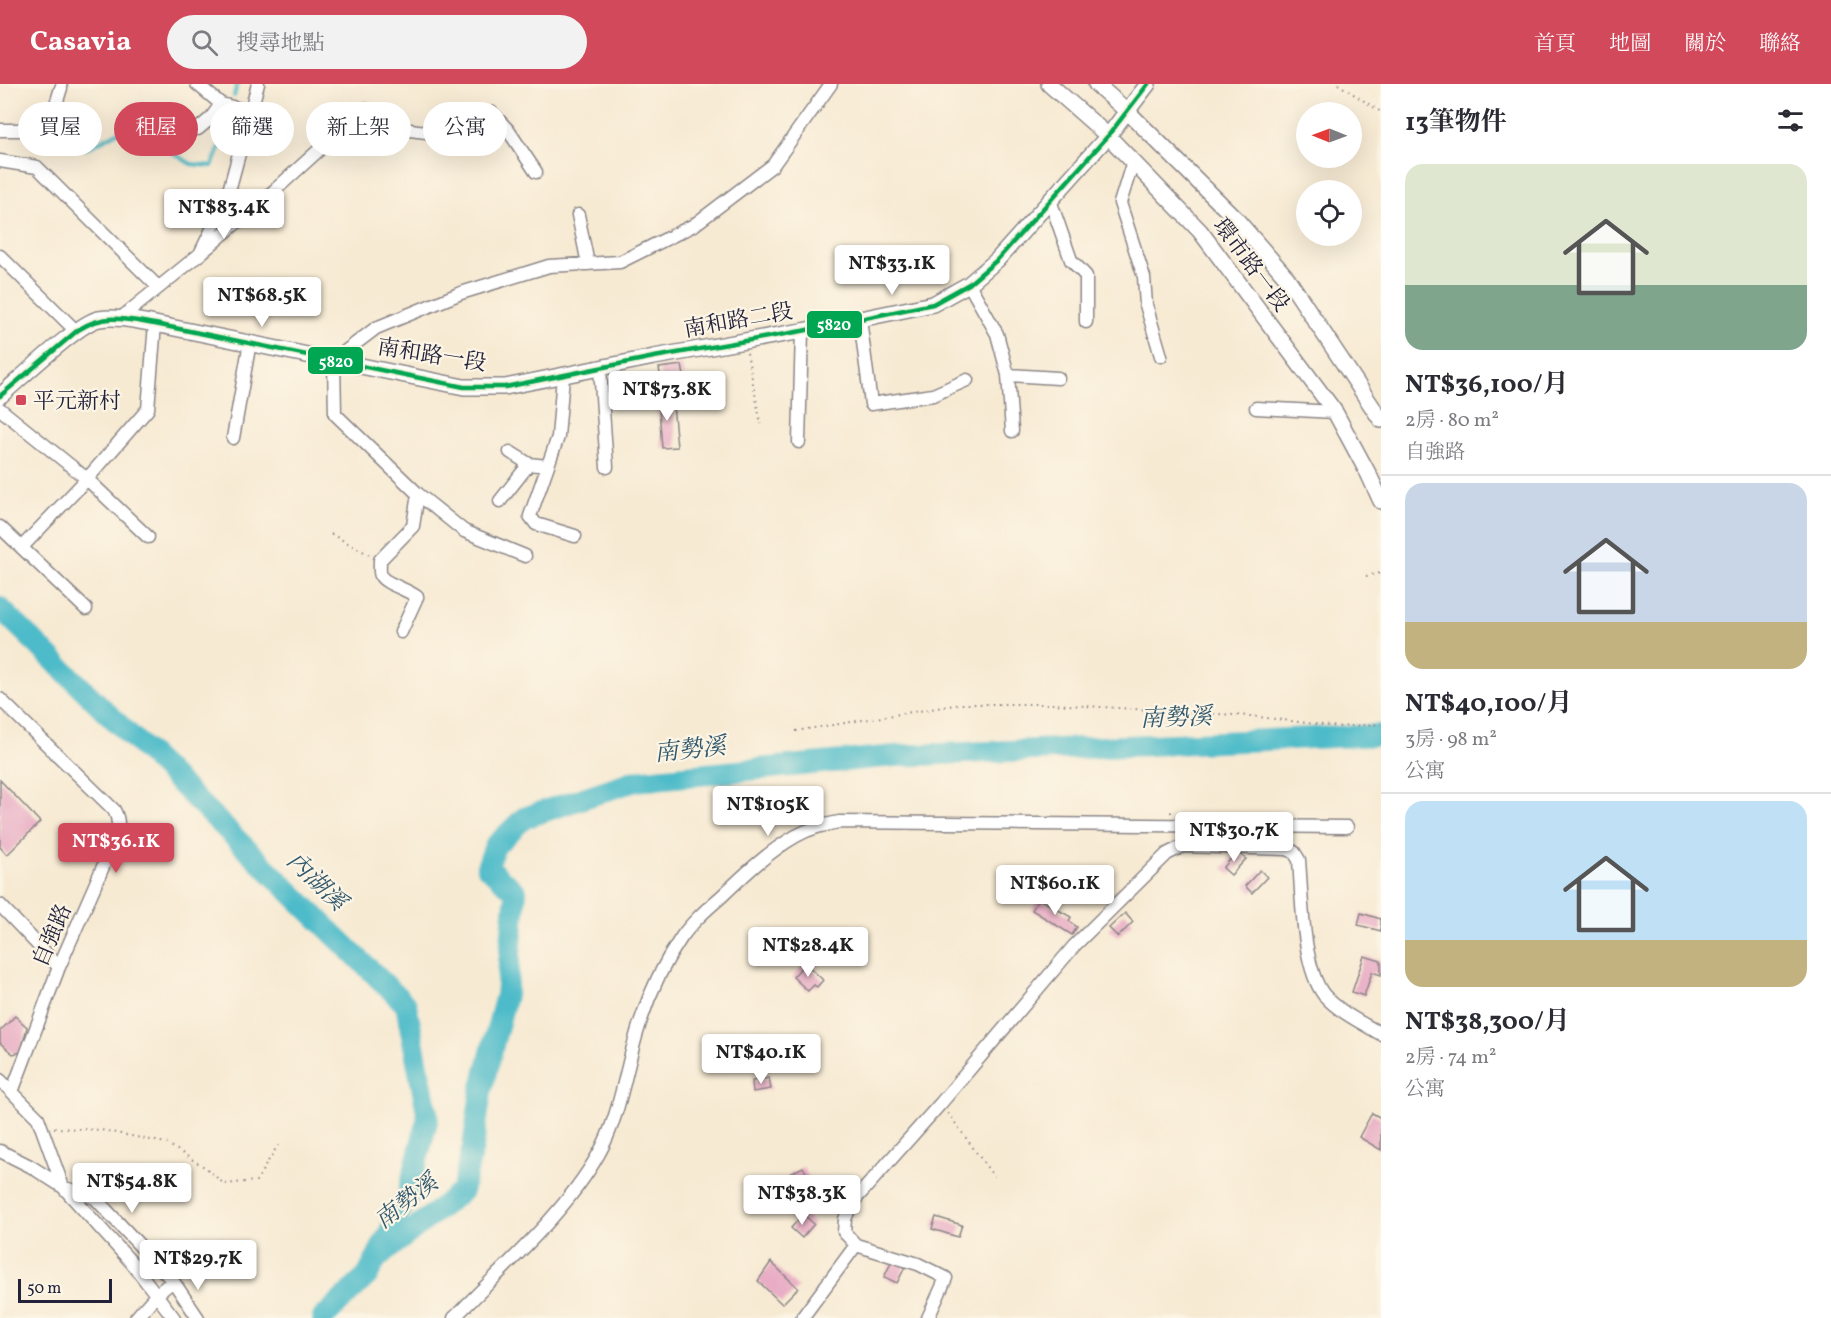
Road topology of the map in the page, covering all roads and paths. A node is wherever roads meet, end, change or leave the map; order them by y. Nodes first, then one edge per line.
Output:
1 (197, 84) edge
2 (258, 84) edge
3 (831, 84) edge
4 (1049, 84) edge
5 (1096, 84) edge
6 (1148, 84) edge
7 (1338, 84) edge
8 (61, 88) dead end
9 (219, 102) edge
10 (254, 102) edge
11 (1127, 111) junction
12 (1381, 112) edge
13 (210, 119) edge
14 (198, 129) dead end
15 (0, 130) edge
16 (1108, 136) junction
17 (239, 156) edge
18 (0, 161) edge
19 (1133, 161) junction
20 (536, 172) dead end
21 (1050, 200) junction
22 (578, 215) dead end
23 (200, 254) junction
24 (0, 256) edge
25 (588, 264) junction
26 (969, 284) junction
27 (158, 286) junction
28 (121, 318) junction
29 (860, 320) junction
30 (1086, 322) dead end
31 (156, 324) junction
32 (76, 330) junction
33 (802, 331) junction
34 (745, 341) junction
35 (250, 342) junction
36 (1161, 356) dead end
37 (334, 360) junction
38 (600, 368) junction
39 (1008, 375) junction
40 (563, 376) junction
41 (1058, 378) dead end
42 (968, 380) dead end
43 (0, 396) edge
44 (1256, 408) dead end
45 (0, 409) edge
46 (1335, 412) junction
47 (1381, 420) edge
48 (761, 424) dead end
49 (1012, 431) dead end
50 (233, 438) dead end
51 (799, 442) dead end
52 (510, 452) dead end
53 (529, 464) junction
54 (548, 466) junction
55 (607, 467) dead end
56 (87, 479) junction
57 (418, 494) junction
58 (500, 501) dead end
59 (1381, 501) edge
60 (0, 527) edge
61 (331, 534) dead end
62 (575, 536) dead end
63 (148, 537) dead end
64 (22, 547) junction
65 (525, 556) dead end
66 (380, 560) junction
67 (1381, 573) edge
68 (1366, 576) dead end
69 (86, 609) dead end
70 (401, 632) dead end
71 (0, 699) edge
72 (1381, 724) edge
73 (796, 731) dead end
74 (1347, 827) dead end
75 (0, 905) edge
76 (60, 966) junction
77 (1381, 1034) edge
78 (0, 1080) edge
79 (12, 1092) junction
80 (941, 1103) junction
81 (42, 1127) junction
82 (278, 1145) dead end
83 (0, 1151) edge
84 (994, 1177) dead end
85 (63, 1186) junction
86 (856, 1245) junction
87 (173, 1281) junction
88 (157, 1294) junction
89 (135, 1318) edge
90 (174, 1318) edge
91 (198, 1318) edge
92 (454, 1318) edge
93 (802, 1318) edge
94 (928, 1318) edge

1 - 9 street
2 - 10 street
3 - 25 street
4 - 16 main road, 環市路一段
5 - 11 main road, 環市路一段
6 - 11 main road, 南和路二段
7 - 12 path
8 - 15 street
11 - 16 main road, 南和路二段
11 - 47 main road, 環市路一段
13 - 14 street
16 - 19 main road, 環市路一段
16 - 21 main road, 南和路二段
17 - 23 street
18 - 27 street
19 - 36 street
19 - 46 main road, 環市路一段
20 - 23 street
21 - 26 main road, 南和路二段
21 - 30 street
22 - 25 street
23 - 27 street
24 - 32 street
25 - 37 street
26 - 29 main road, 南和路二段
26 - 39 street
27 - 28 street
28 - 31 main road, 南和路一段
28 - 32 main road, 南和路一段
29 - 33 main road, 南和路二段
29 - 42 street
31 - 35 main road, 南和路一段
31 - 56 street
32 - 43 main road, 南和路一段
33 - 34 main road, 南和路二段
33 - 51 street
34 - 38 main road, 南和路二段
34 - 48 path
35 - 37 main road, 南和路一段
35 - 50 street
37 - 40 main road, 南和路一段
37 - 57 street
38 - 40 main road, 南和路二段
38 - 55 street
39 - 41 street
39 - 49 street
40 - 54 street
44 - 46 street
45 - 56 street
46 - 59 main road, 環市路一段
52 - 53 street
53 - 54 street
53 - 58 street
54 - 62 street
56 - 63 street
56 - 64 street
57 - 65 street
57 - 66 street
60 - 64 street
61 - 66 path
64 - 69 street
66 - 70 street
67 - 68 path
71 - 76 street, 自強路
72 - 73 path
74 - 92 street
75 - 76 street
76 - 79 street, 自強路
77 - 80 street
78 - 79 street
79 - 81 street
80 - 84 path
80 - 86 street
81 - 82 path
81 - 85 street
83 - 85 street
85 - 87 street
85 - 88 street
86 - 93 street
86 - 94 street
87 - 88 street
87 - 91 street
88 - 89 street
88 - 90 street

